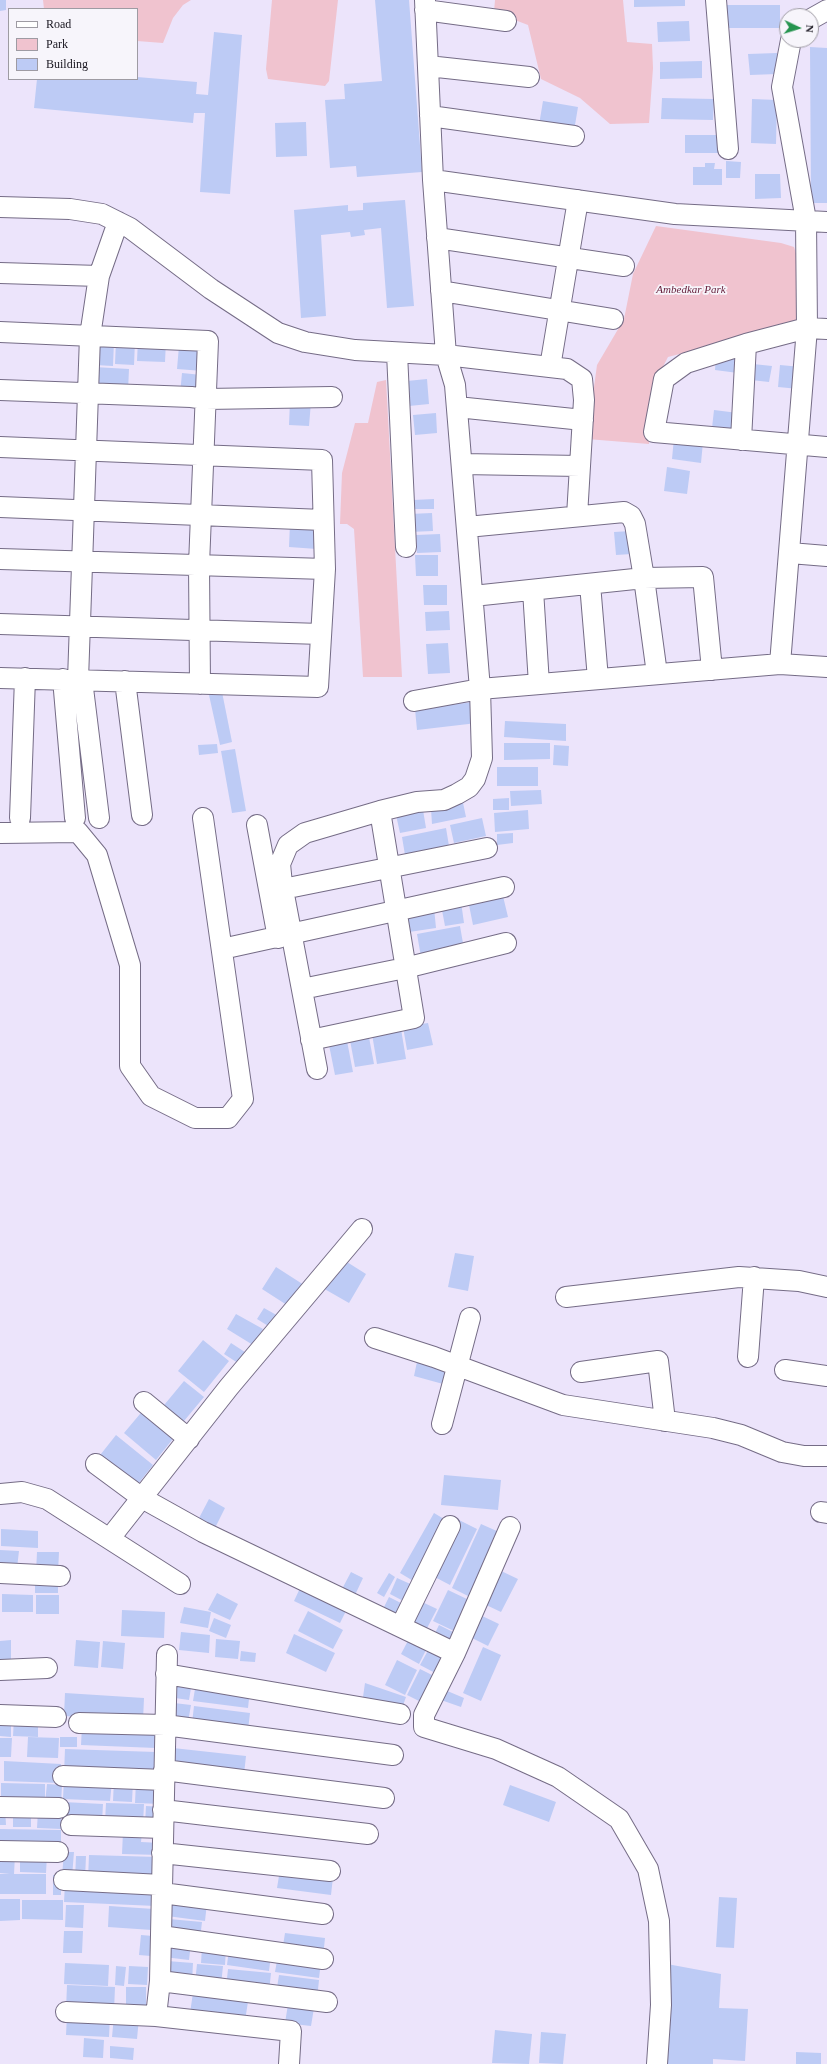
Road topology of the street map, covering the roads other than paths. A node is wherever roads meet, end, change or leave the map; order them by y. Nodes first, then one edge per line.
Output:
1 (716, 0) edge
2 (425, 5) edge
3 (506, 21) dead end
4 (790, 48) edge
5 (428, 66) junction
6 (529, 77) dead end
7 (430, 116) junction
8 (574, 136) dead end
9 (728, 149) dead end
10 (433, 180) junction
11 (578, 200) junction
12 (0, 207) edge
13 (806, 220) junction
14 (118, 222) junction
15 (827, 222) edge
16 (437, 238) junction
17 (568, 256) junction
18 (624, 266) dead end
19 (0, 273) edge
20 (99, 276) junction
21 (441, 291) junction
22 (560, 310) junction
23 (613, 319) dead end
24 (808, 328) junction
25 (827, 329) edge
26 (0, 332) edge
27 (90, 336) junction
28 (746, 344) junction
29 (397, 353) junction
30 (446, 355) junction
31 (550, 367) junction
32 (0, 390) edge
33 (88, 394) junction
34 (332, 397) dead end
35 (206, 399) junction
36 (457, 407) junction
37 (583, 420) junction
38 (741, 440) junction
39 (798, 445) junction
40 (0, 447) edge
41 (827, 447) edge
42 (86, 451) junction
43 (204, 455) junction
44 (462, 464) junction
45 (580, 466) junction
46 (0, 507) edge
47 (84, 510) junction
48 (202, 515) junction
49 (577, 516) junction
50 (323, 520) junction
51 (467, 527) junction
52 (406, 547) dead end
53 (790, 553) junction
54 (827, 556) edge
55 (0, 559) edge
56 (82, 561) junction
57 (199, 565) junction
58 (324, 569) junction
59 (644, 578) junction
60 (590, 584) junction
61 (532, 590) junction
62 (473, 596) junction
63 (0, 624) edge
64 (80, 627) junction
65 (200, 631) junction
66 (321, 634) junction
67 (780, 664) junction
68 (827, 667) edge
69 (712, 670) junction
70 (657, 674) junction
71 (0, 678) edge
72 (25, 678) junction
73 (598, 679) junction
74 (74, 680) junction
75 (125, 681) junction
76 (200, 684) junction
77 (539, 684) junction
78 (480, 689) junction
79 (414, 701) dead end
80 (380, 811) junction
81 (142, 815) dead end
82 (20, 818) dead end
83 (75, 818) dead end
84 (99, 818) dead end
85 (203, 818) dead end
86 (257, 825) dead end
87 (0, 833) edge
88 (487, 848) dead end
89 (389, 868) junction
90 (504, 887) dead end
91 (283, 890) junction
92 (396, 910) junction
93 (285, 936) junction
94 (506, 943) dead end
95 (222, 949) junction
96 (406, 968) junction
97 (302, 989) junction
98 (311, 1040) junction
99 (317, 1069) dead end
100 (362, 1229) dead end
101 (754, 1277) junction
102 (827, 1287) edge
103 (566, 1298) dead end
104 (470, 1318) dead end
105 (375, 1338) dead end
106 (748, 1357) dead end
107 (458, 1367) junction
108 (785, 1370) dead end
109 (581, 1372) dead end
110 (827, 1376) edge
111 (144, 1402) dead end
112 (665, 1421) junction
113 (442, 1424) dead end
114 (189, 1439) junction
115 (827, 1456) edge
116 (96, 1464) dead end
117 (0, 1494) edge
118 (142, 1498) junction
119 (450, 1526) dead end
120 (510, 1527) dead end
121 (110, 1538) junction
122 (0, 1572) edge
123 (60, 1576) dead end
124 (180, 1584) dead end
125 (401, 1626) junction
126 (455, 1653) junction
127 (47, 1668) dead end
128 (0, 1670) edge
129 (400, 1714) dead end
130 (0, 1715) edge
131 (56, 1717) dead end
132 (79, 1722) dead end
133 (165, 1725) junction
134 (393, 1755) dead end
135 (164, 1775) junction
136 (63, 1776) dead end
137 (384, 1798) dead end
138 (0, 1807) edge
139 (59, 1808) dead end
140 (163, 1819) junction
141 (71, 1825) dead end
142 (368, 1834) dead end
143 (0, 1851) edge
144 (58, 1852) dead end
145 (162, 1853) junction
146 (330, 1871) dead end
147 (64, 1880) dead end
148 (162, 1889) junction
149 (323, 1914) dead end
150 (161, 1936) junction
151 (323, 1959) dead end
152 (160, 1981) junction
153 (327, 2002) dead end
154 (66, 2012) dead end
155 (156, 2016) junction
156 (288, 2064) edge
157 (657, 2064) edge

1 - 9 street
2 - 3 street
2 - 5 street
4 - 13 street
5 - 6 street
5 - 7 street
7 - 8 street
7 - 10 street
10 - 11 street
10 - 16 street
11 - 13 street
11 - 17 street
12 - 14 street
13 - 15 street
13 - 24 street
14 - 20 street
14 - 29 street
16 - 17 street
16 - 21 street
17 - 18 street
17 - 22 street
19 - 20 street
20 - 27 street
21 - 22 street
21 - 30 street
22 - 23 street
22 - 31 street
24 - 25 street
24 - 28 street
24 - 39 street
26 - 27 street
27 - 33 street
27 - 35 street
28 - 38 street
28 - 38 street
29 - 30 street
29 - 52 street
30 - 31 street
30 - 36 street
31 - 37 street
32 - 33 street
33 - 35 street
33 - 42 street
34 - 35 street
35 - 43 street
36 - 37 street
36 - 44 street
37 - 45 street
38 - 39 street
39 - 41 street
39 - 53 street
40 - 42 street
42 - 43 street
42 - 47 street
43 - 48 street
43 - 50 street
44 - 45 street
44 - 51 street
45 - 49 street
46 - 47 street
47 - 48 street
47 - 56 street
48 - 50 street
48 - 57 street
49 - 51 street
49 - 59 street
50 - 58 street
51 - 62 street
53 - 54 street
53 - 67 street
55 - 56 street
56 - 57 street
56 - 64 street
57 - 58 street
57 - 65 street
58 - 66 street
59 - 60 street
59 - 69 street
59 - 70 street
60 - 61 street
60 - 73 street
61 - 62 street
61 - 77 street
62 - 78 street
63 - 64 street
64 - 65 street
64 - 74 street
65 - 66 street
65 - 76 street
66 - 76 street
67 - 68 street
67 - 69 street
69 - 70 street
70 - 73 street
71 - 72 street
72 - 74 street
72 - 82 street
73 - 77 street
74 - 75 street
74 - 83 street
74 - 84 street
75 - 76 street
75 - 81 street
77 - 78 street
78 - 79 street
78 - 80 street
80 - 89 street
80 - 91 street
85 - 95 street
86 - 93 street
87 - 95 street
88 - 89 street
89 - 91 street
89 - 92 street
90 - 92 street
91 - 93 street
92 - 93 street
92 - 96 street
93 - 95 street
93 - 97 street
94 - 96 street
96 - 97 street
96 - 98 street
97 - 98 street
98 - 99 street
100 - 114 street
101 - 102 street
101 - 103 street
101 - 106 street
104 - 107 street
105 - 107 street
107 - 112 street
107 - 113 street
108 - 110 street
109 - 112 street
111 - 114 street
112 - 115 street
114 - 118 street
116 - 118 street
117 - 121 street
118 - 121 street
118 - 125 street
119 - 125 street
120 - 126 street
121 - 124 street
122 - 123 street
125 - 126 street
126 - 157 street
127 - 128 street
129 - 133 street
130 - 131 street
132 - 133 street
133 - 134 street
133 - 135 street
135 - 136 street
135 - 137 street
135 - 140 street
138 - 139 street
140 - 141 street
140 - 142 street
140 - 145 street
143 - 144 street
145 - 146 street
145 - 148 street
147 - 148 street
148 - 149 street
148 - 150 street
150 - 151 street
150 - 152 street
152 - 153 street
152 - 155 street
154 - 155 street
155 - 156 street

